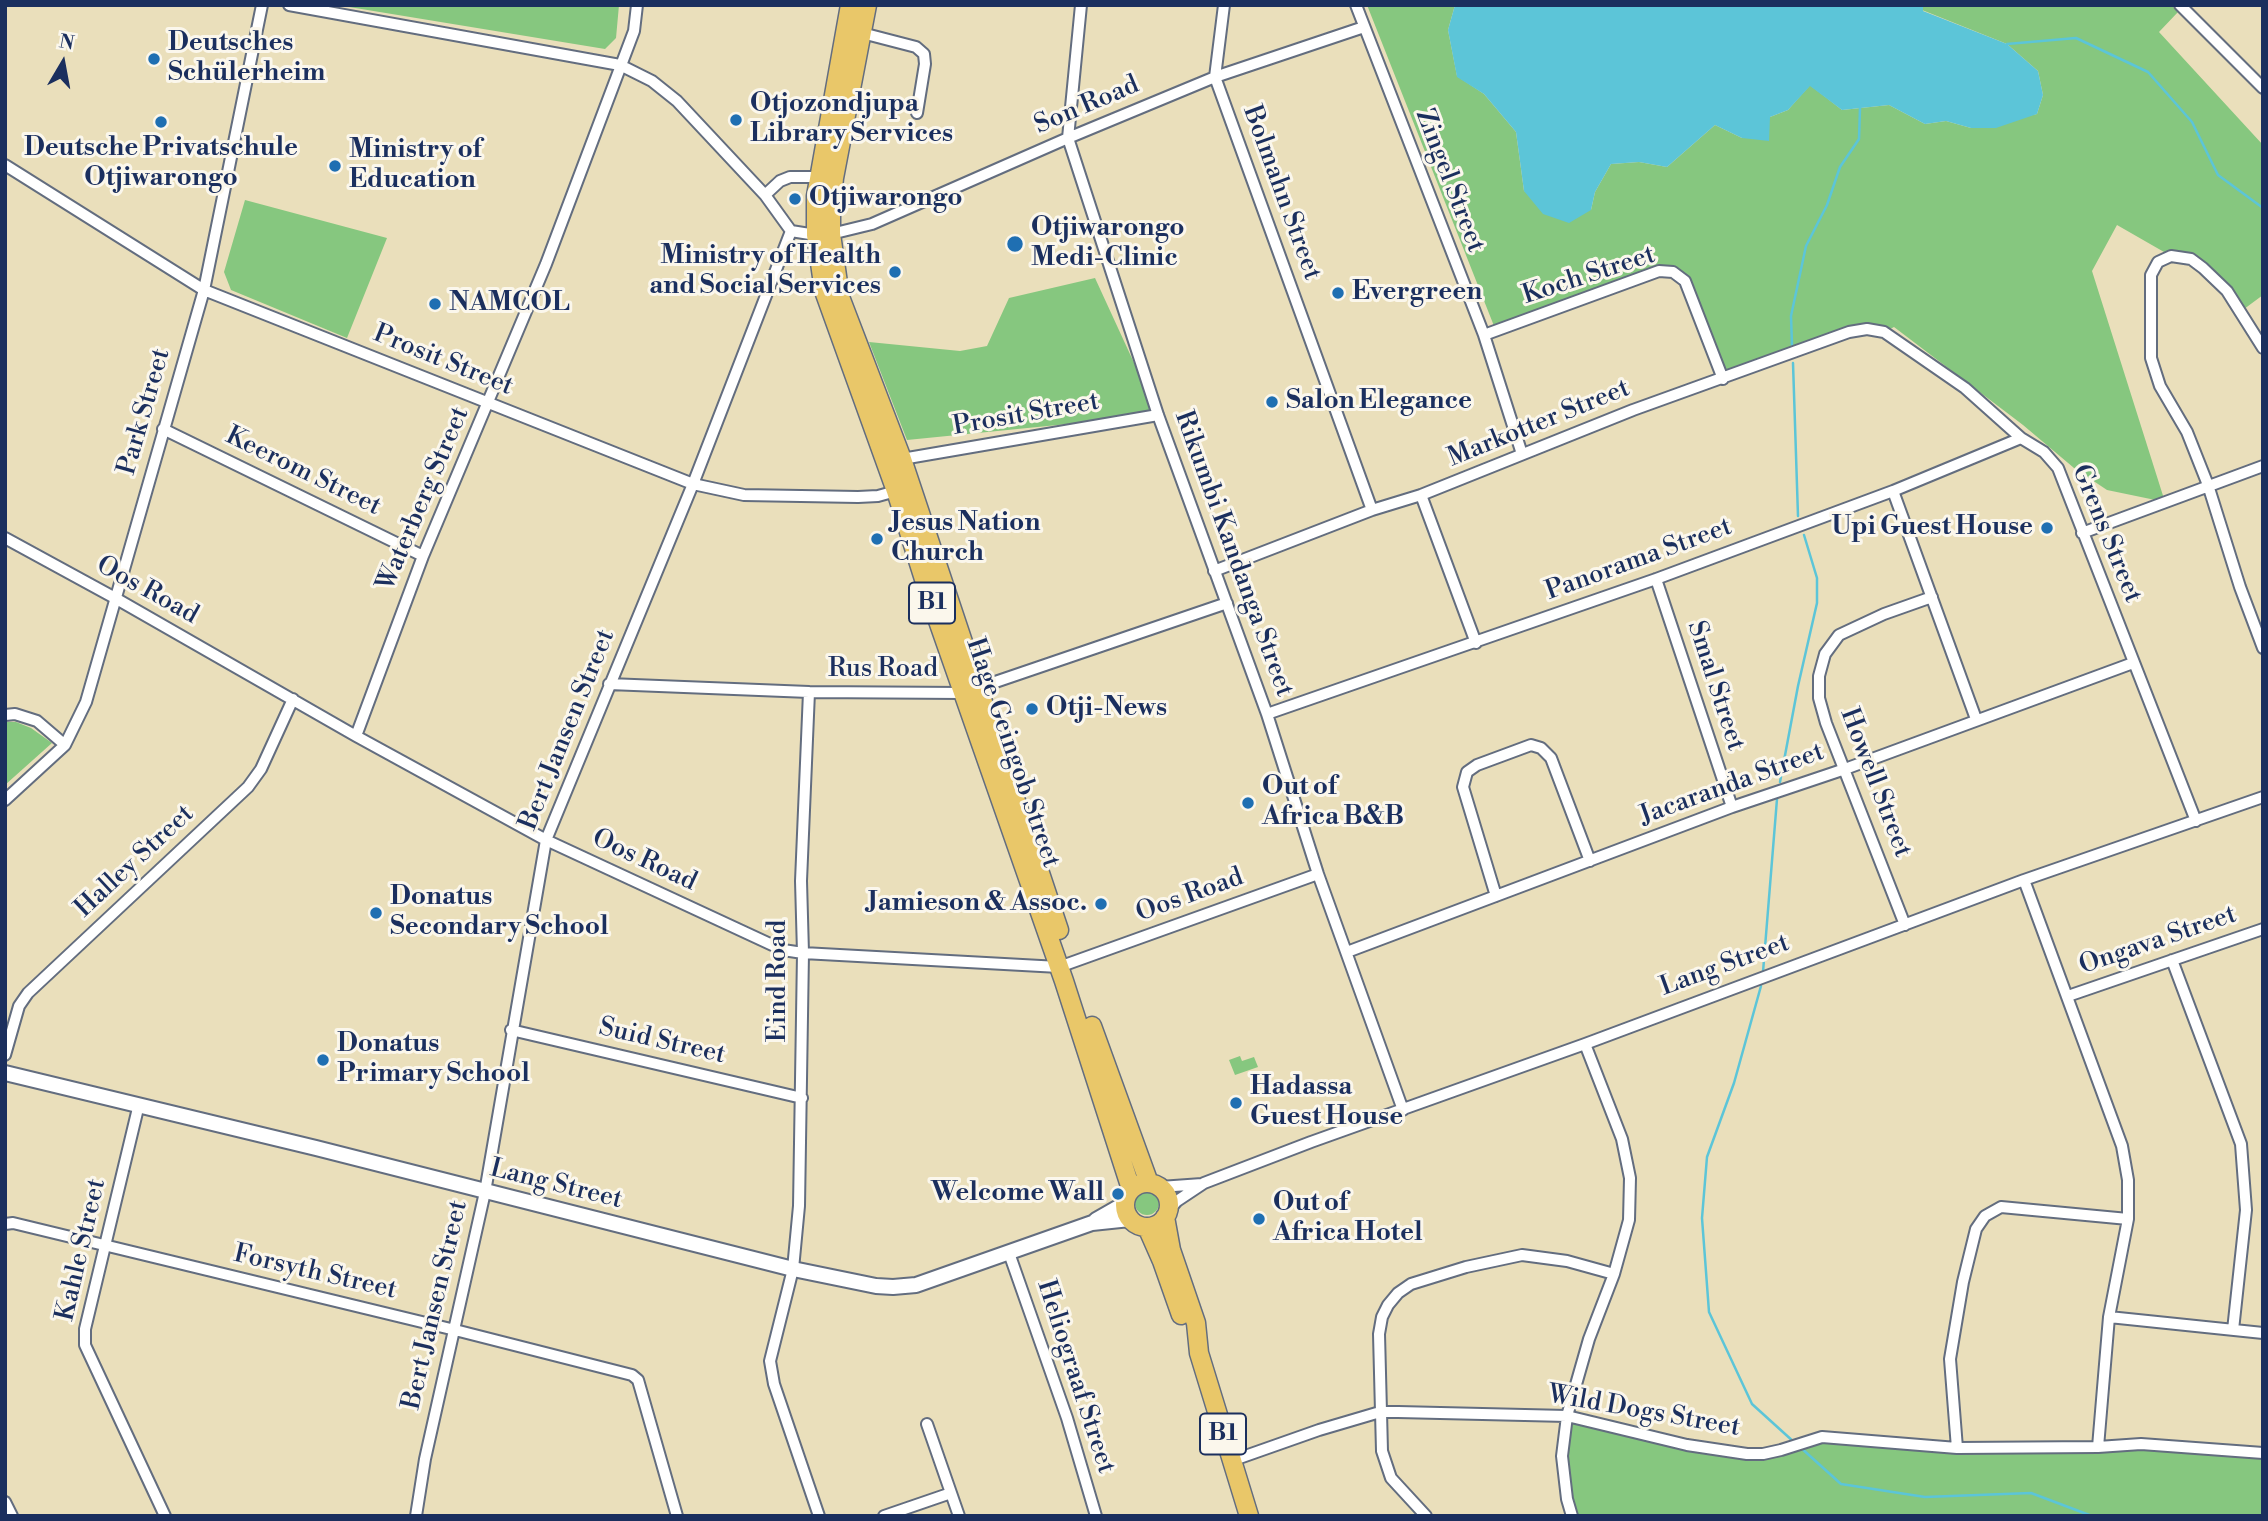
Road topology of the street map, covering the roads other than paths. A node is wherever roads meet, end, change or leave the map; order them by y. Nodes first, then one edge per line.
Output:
1 (262, 5) edge
2 (289, 5) edge
3 (638, 5) edge
4 (850, 5) edge
5 (867, 5) edge
6 (1081, 5) edge
7 (1224, 5) edge
8 (1356, 5) edge
9 (2180, 5) edge
10 (1364, 27) junction
11 (862, 33) junction
12 (620, 65) junction
13 (1215, 77) junction
14 (2263, 88) edge
15 (917, 113) dead end
16 (835, 130) junction
17 (1068, 138) junction
18 (5, 165) edge
19 (826, 177) junction
20 (765, 195) junction
21 (792, 231) junction
22 (823, 234) junction
23 (204, 290) junction
24 (1884, 332) joint
25 (1484, 335) junction
26 (2263, 348) edge
27 (1723, 379) junction
28 (489, 403) junction
29 (1158, 415) junction
30 (163, 429) junction
31 (2021, 438) junction
32 (1522, 454) junction
33 (902, 459) junction
34 (2263, 466) edge
35 (693, 484) junction
36 (2208, 485) junction
37 (896, 491) junction
38 (1893, 491) junction
39 (1421, 495) junction
40 (1372, 510) junction
41 (2082, 533) junction
42 (5, 538) edge
43 (423, 556) junction
44 (1214, 571) junction
45 (1656, 579) junction
46 (115, 597) junction
47 (1932, 597) junction
48 (1227, 603) junction
49 (1476, 643) junction
50 (2263, 648) edge
51 (2133, 663) junction
52 (610, 684) junction
53 (970, 690) junction
54 (809, 692) junction
55 (293, 699) junction
56 (1267, 714) junction
57 (5, 715) edge
58 (1976, 719) junction
59 (356, 736) junction
60 (65, 745) junction
61 (1845, 769) junction
62 (2263, 797) edge
63 (5, 800) edge
64 (1732, 807) junction
65 (2196, 821) junction
66 (547, 840) junction
67 (1590, 861) junction
68 (1318, 874) junction
69 (2024, 880) junction
70 (1496, 896) junction
71 (1905, 925) junction
72 (2263, 929) edge
73 (1347, 952) junction
74 (803, 953) junction
75 (2172, 960) junction
76 (1064, 966) junction
77 (2068, 996) junction
78 (511, 1030) junction
79 (1585, 1044) junction
80 (5, 1055) edge
81 (5, 1073) edge
82 (802, 1098) junction
83 (139, 1104) junction
84 (1403, 1110) junction
85 (1204, 1184) junction
86 (1155, 1185) junction
87 (485, 1192) junction
88 (1133, 1210) junction
89 (1166, 1214) junction
90 (2128, 1219) junction
91 (5, 1224) edge
92 (105, 1246) junction
93 (1009, 1252) junction
94 (793, 1269) junction
95 (1614, 1274) junction
96 (2109, 1317) junction
97 (455, 1329) junction
98 (2233, 1330) junction
99 (2263, 1333) edge
100 (1199, 1353) junction
101 (1380, 1412) junction
102 (1567, 1416) junction
103 (926, 1424) dead end
104 (2098, 1447) junction
105 (1957, 1448) junction
106 (2263, 1453) edge
107 (1231, 1461) junction
108 (951, 1493) junction
109 (5, 1502) edge
110 (12, 1516) edge
111 (164, 1516) edge
112 (416, 1516) edge
113 (677, 1516) edge
114 (819, 1516) edge
115 (884, 1516) edge
116 (959, 1516) edge
117 (1096, 1516) edge
118 (1249, 1516) edge
119 (1426, 1516) edge
120 (1572, 1516) edge

1 - 23 street, Park Street
2 - 12 street
3 - 12 street, Waterberg Street
4 - 16 highway, Hage Geingob Street / B1
5 - 11 highway, Hage Geingob Street / B1
6 - 17 street, Rikumbi Kandanga Street
7 - 13 street, Bolmahn Street
8 - 10 street, Zingel Street
9 - 14 street
10 - 13 street, Son Road
10 - 25 street, Zingel Street
11 - 15 street
11 - 16 highway, Hage Geingob Street / B1
12 - 20 street
12 - 28 street, Waterberg Street
13 - 17 street, Son Road
13 - 40 street, Bolmahn Street
16 - 19 highway, Hage Geingob Street / B1
17 - 22 street, Son Road
17 - 29 street, Rikumbi Kandanga Street
18 - 23 street, Prosit Street
19 - 20 street
19 - 22 highway, Hage Geingob Street / B1
20 - 21 street
21 - 22 street, Son Road
21 - 35 street, Bert Jansen Street
22 - 33 highway, Hage Geingob Street / B1
22 - 37 highway, Hage Geingob Street / B1
23 - 28 street, Prosit Street
23 - 30 street, Park Street
24 - 27 street, Markotter Street
24 - 31 street, Grens Street
25 - 27 street, Koch Street
25 - 32 street, Zingel Street
26 - 36 street
27 - 32 street, Markotter Street
28 - 35 street, Prosit Street
28 - 43 street, Waterberg Street
29 - 33 street, Prosit Street
29 - 44 street, Rikumbi Kandanga Street
30 - 43 street, Keerom Street
30 - 46 street, Park Street
31 - 38 street, Panorama Street
31 - 41 street, Grens Street
32 - 39 street, Markotter Street
33 - 53 highway, Hage Geingob Street / B1
34 - 36 street
35 - 37 street, Prosit Street
35 - 52 street, Bert Jansen Street
36 - 41 street
36 - 50 street
37 - 53 highway, Hage Geingob Street / B1
38 - 45 street, Panorama Street
38 - 47 street
39 - 40 street, Markotter Street
39 - 49 street
40 - 44 street, Markotter Street
41 - 51 street, Grens Street
42 - 46 street, Oos Road
43 - 59 street, Waterberg Street
44 - 48 street, Rikumbi Kandanga Street
45 - 49 street, Panorama Street
45 - 64 street, Smal Street
46 - 55 street, Oos Road
46 - 60 street, Park Street
47 - 58 street
47 - 61 street, Howell Street
48 - 53 street, Rus Road
48 - 56 street, Rikumbi Kandanga Street
49 - 56 street, Panorama Street
51 - 58 street, Jacaranda Street
51 - 65 street, Grens Street
52 - 54 street, Rus Road
52 - 66 street, Bert Jansen Street
53 - 54 street, Rus Road
53 - 76 highway, Hage Geingob Street / B1
54 - 74 street, Eind Road
55 - 59 street, Oos Road
55 - 80 street, Halley Street
56 - 68 street, Rikumbi Kandanga Street
57 - 60 street
58 - 61 street, Jacaranda Street
59 - 66 street, Oos Road
60 - 63 street, Park Street
61 - 64 street, Jacaranda Street
61 - 71 street, Howell Street
62 - 65 street, Lang Street
64 - 67 street, Jacaranda Street
65 - 69 street, Lang Street
66 - 74 street, Oos Road
66 - 78 street, Bert Jansen Street
67 - 70 street, Jacaranda Street
67 - 70 street
68 - 73 street, Rikumbi Kandanga Street
68 - 76 street, Oos Road
69 - 71 street, Lang Street
69 - 77 street
70 - 73 street, Jacaranda Street
71 - 79 street, Lang Street
72 - 75 street, Ongava Street
73 - 84 street, Rikumbi Kandanga Street
74 - 76 street, Oos Road
74 - 82 street, Eind Road
75 - 77 street, Ongava Street
75 - 98 street
76 - 86 highway, Hage Geingob Street / B1
76 - 88 highway, Hage Geingob Street / B1
77 - 90 street
78 - 82 street, Suid Street
78 - 87 street, Bert Jansen Street
79 - 84 street, Lang Street
79 - 95 street
81 - 83 street, Lang Street
82 - 94 street, Eind Road
83 - 87 street, Lang Street
83 - 92 street, Kahle Street
84 - 85 street, Lang Street
85 - 86 street, Lang Street
85 - 89 street, Lang Street
86 - 88 highway
86 - 89 highway, Hage Geingob Street / B1
87 - 94 street, Lang Street
87 - 97 street, Bert Jansen Street
88 - 89 highway
88 - 93 street, Lang Street
88 - 100 highway, B1
89 - 100 highway, B1
90 - 96 street
90 - 105 street
91 - 92 street, Forsyth Street
92 - 97 street, Forsyth Street
92 - 111 street, Kahle Street
93 - 94 street, Lang Street
93 - 117 street, Heliograaf Street
94 - 114 street, Eind Road
95 - 101 street
95 - 102 street
96 - 98 street
96 - 104 street
97 - 112 street, Bert Jansen Street
97 - 113 street, Forsyth Street
98 - 99 street
100 - 107 highway, B1
101 - 102 street, Wild Dogs Street
101 - 107 street, Wild Dogs Street
101 - 119 street
102 - 105 street, Wild Dogs Street
102 - 120 street
103 - 108 street
104 - 105 street, Wild Dogs Street
104 - 106 street, Wild Dogs Street
107 - 118 highway, B1
108 - 115 street
108 - 116 street
109 - 110 street

